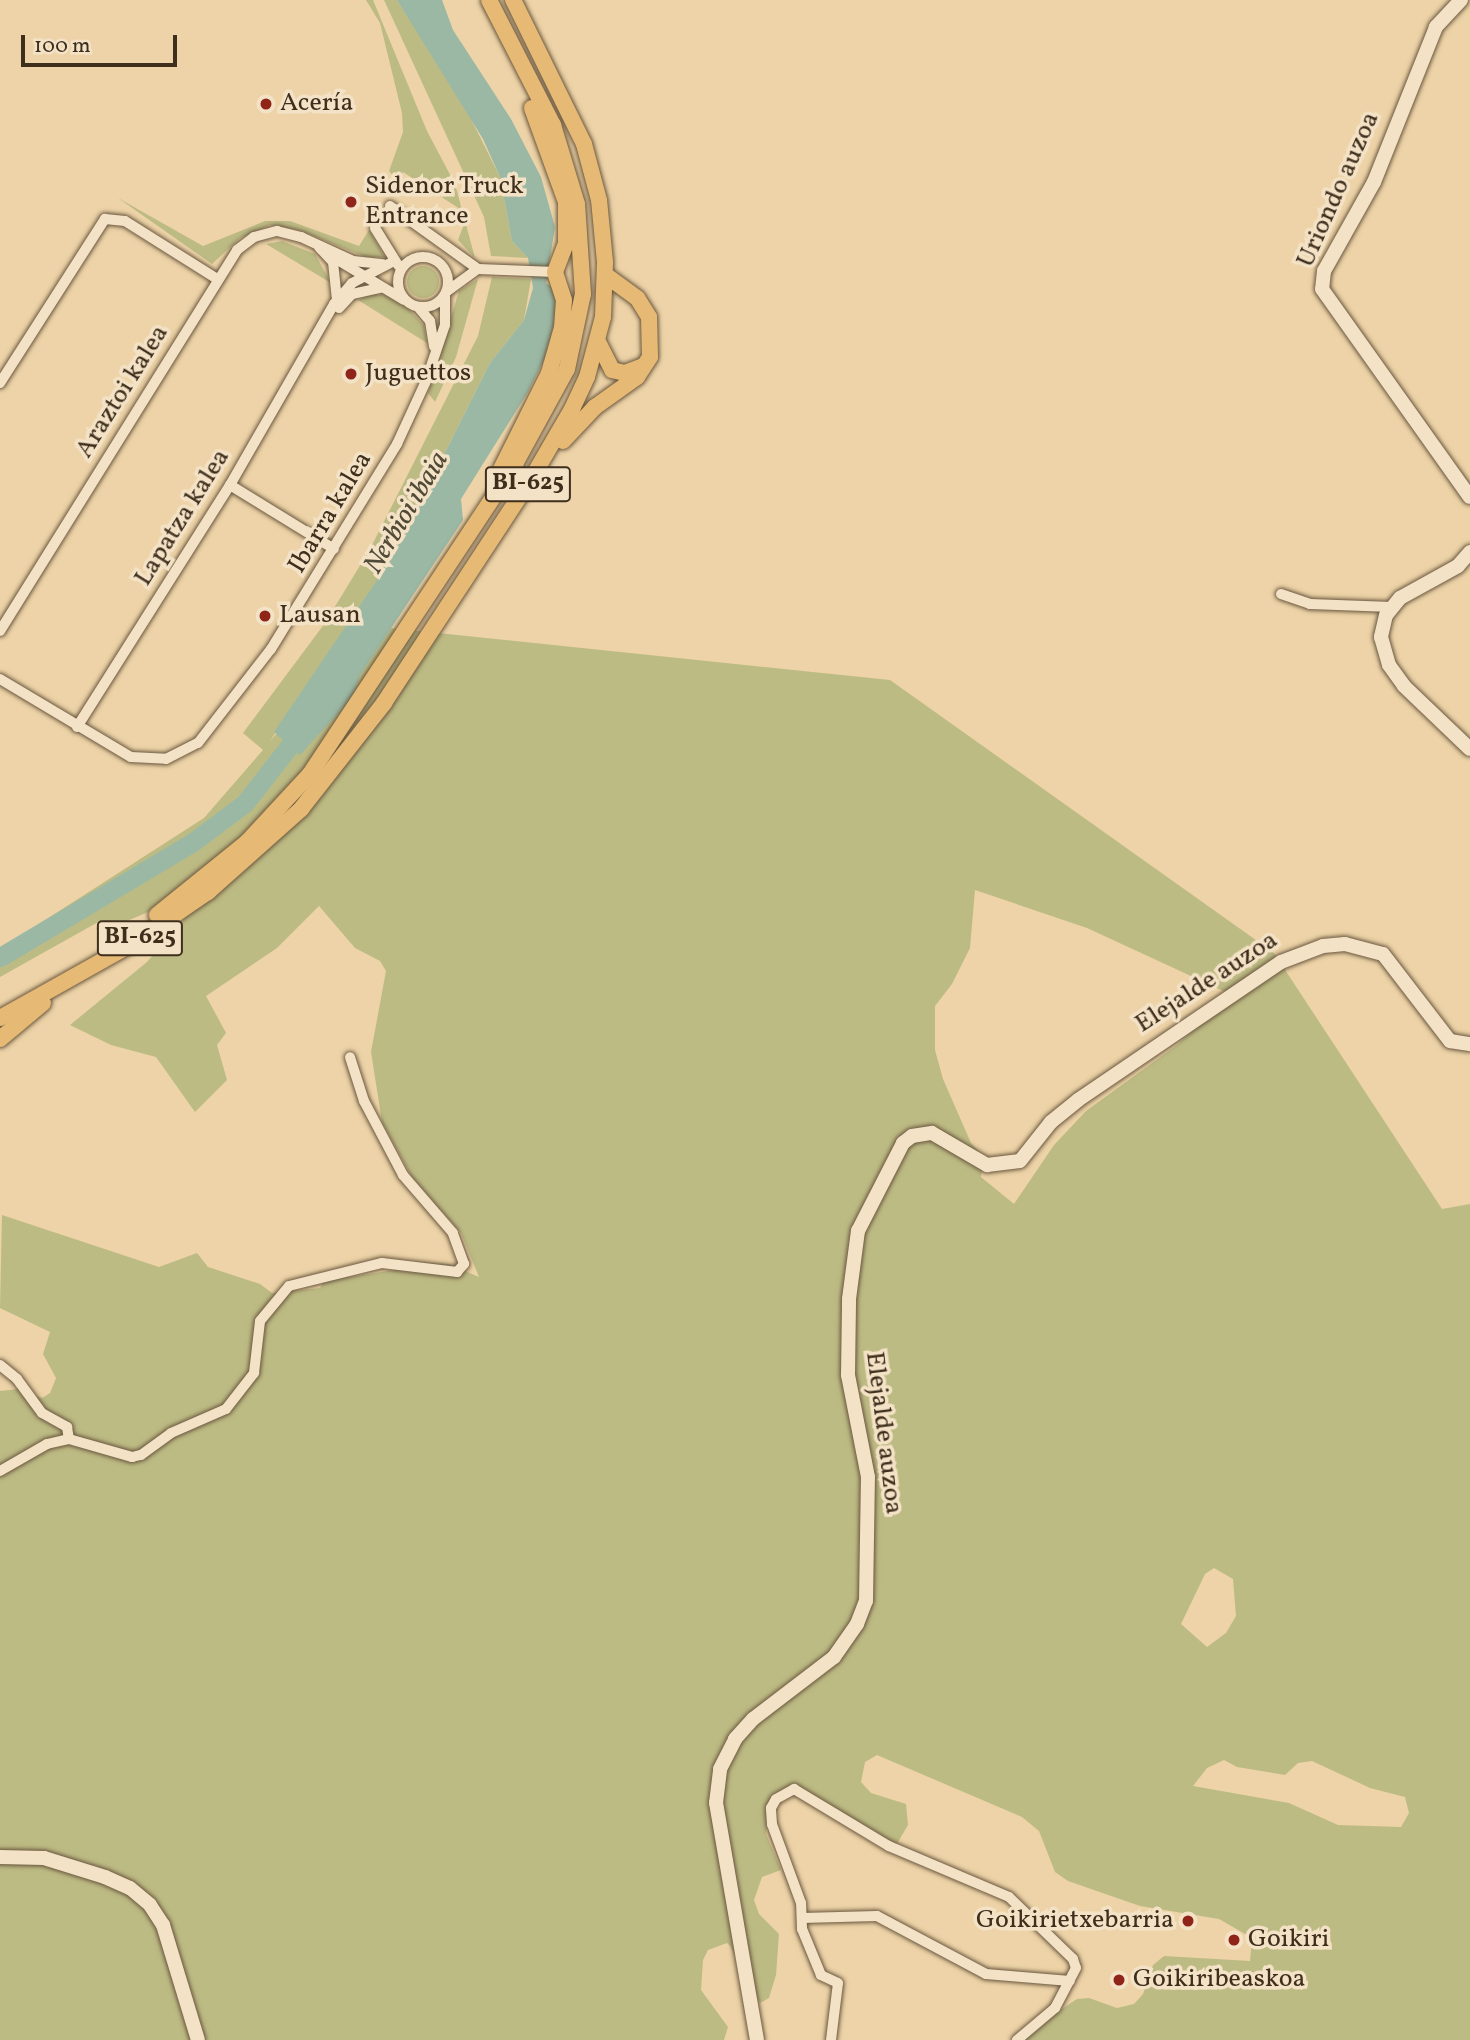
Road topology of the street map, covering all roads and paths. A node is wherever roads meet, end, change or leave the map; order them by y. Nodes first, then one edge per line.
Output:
1 (487, 0) edge
2 (513, 0) edge
3 (1461, 0) edge
4 (390, 206) dead end
5 (375, 228) dead end
6 (316, 244) junction
7 (433, 259) junction
8 (468, 264) junction
9 (393, 265) junction
10 (478, 270) junction
11 (555, 272) junction
12 (577, 272) dead end
13 (362, 276) junction
14 (608, 277) dead end
15 (216, 279) junction
16 (382, 288) junction
17 (446, 293) junction
18 (337, 301) junction
19 (405, 301) junction
20 (419, 307) junction
21 (322, 330) junction
22 (598, 341) junction
23 (434, 354) junction
24 (648, 363) junction
25 (0, 383) edge
26 (533, 477) junction
27 (230, 485) junction
28 (1470, 497) edge
29 (473, 523) junction
30 (334, 549) junction
31 (1470, 552) edge
32 (1281, 594) dead end
33 (1392, 607) junction
34 (0, 631) edge
35 (0, 679) edge
36 (77, 727) junction
37 (1470, 749) edge
38 (70, 981) junction
39 (0, 1018) edge
40 (0, 1026) edge
41 (0, 1039) edge
42 (1470, 1044) edge
43 (350, 1057) dead end
44 (0, 1365) edge
45 (69, 1439) junction
46 (0, 1471) edge
47 (0, 1857) edge
48 (802, 1917) junction
49 (1070, 1981) junction
50 (198, 2040) edge
51 (757, 2040) edge
52 (831, 2040) edge
53 (1017, 2040) edge

1 - 11 main road
1 - 29 main road, BI-625
2 - 22 main road, BI-625
3 - 28 street, Uriondo auzoa
4 - 8 street
5 - 9 street
6 - 9 street
6 - 13 street
6 - 15 street, Araztoi kalea
6 - 18 street
7 - 8 street
7 - 9 street
7 - 17 street
8 - 10 street
9 - 13 street
9 - 19 street
10 - 11 street
10 - 17 street
11 - 12 main road
11 - 29 main road
13 - 16 street
13 - 18 street
14 - 24 main road
15 - 25 street
15 - 34 street, Araztoi kalea
16 - 19 street
16 - 21 street
17 - 20 street
17 - 23 street, Ibarra kalea
18 - 21 street
19 - 20 street
20 - 23 street
21 - 27 street, Lapatza kalea
22 - 24 main road
22 - 26 main road, BI-625
23 - 30 street, Ibarra kalea
24 - 26 main road
26 - 38 main road, BI-625
27 - 30 street
27 - 36 street, Lapatza kalea
29 - 38 main road, BI-625
30 - 36 street, Ibarra kalea
31 - 33 street
32 - 33 street
33 - 37 street
35 - 36 street, Ibarra kalea
38 - 39 main road
38 - 40 main road, BI-625
38 - 41 main road
42 - 51 street, Elejalde auzoa
43 - 45 street
44 - 45 street
45 - 46 street
47 - 50 street
48 - 49 street
48 - 49 street
48 - 52 street
49 - 53 street

